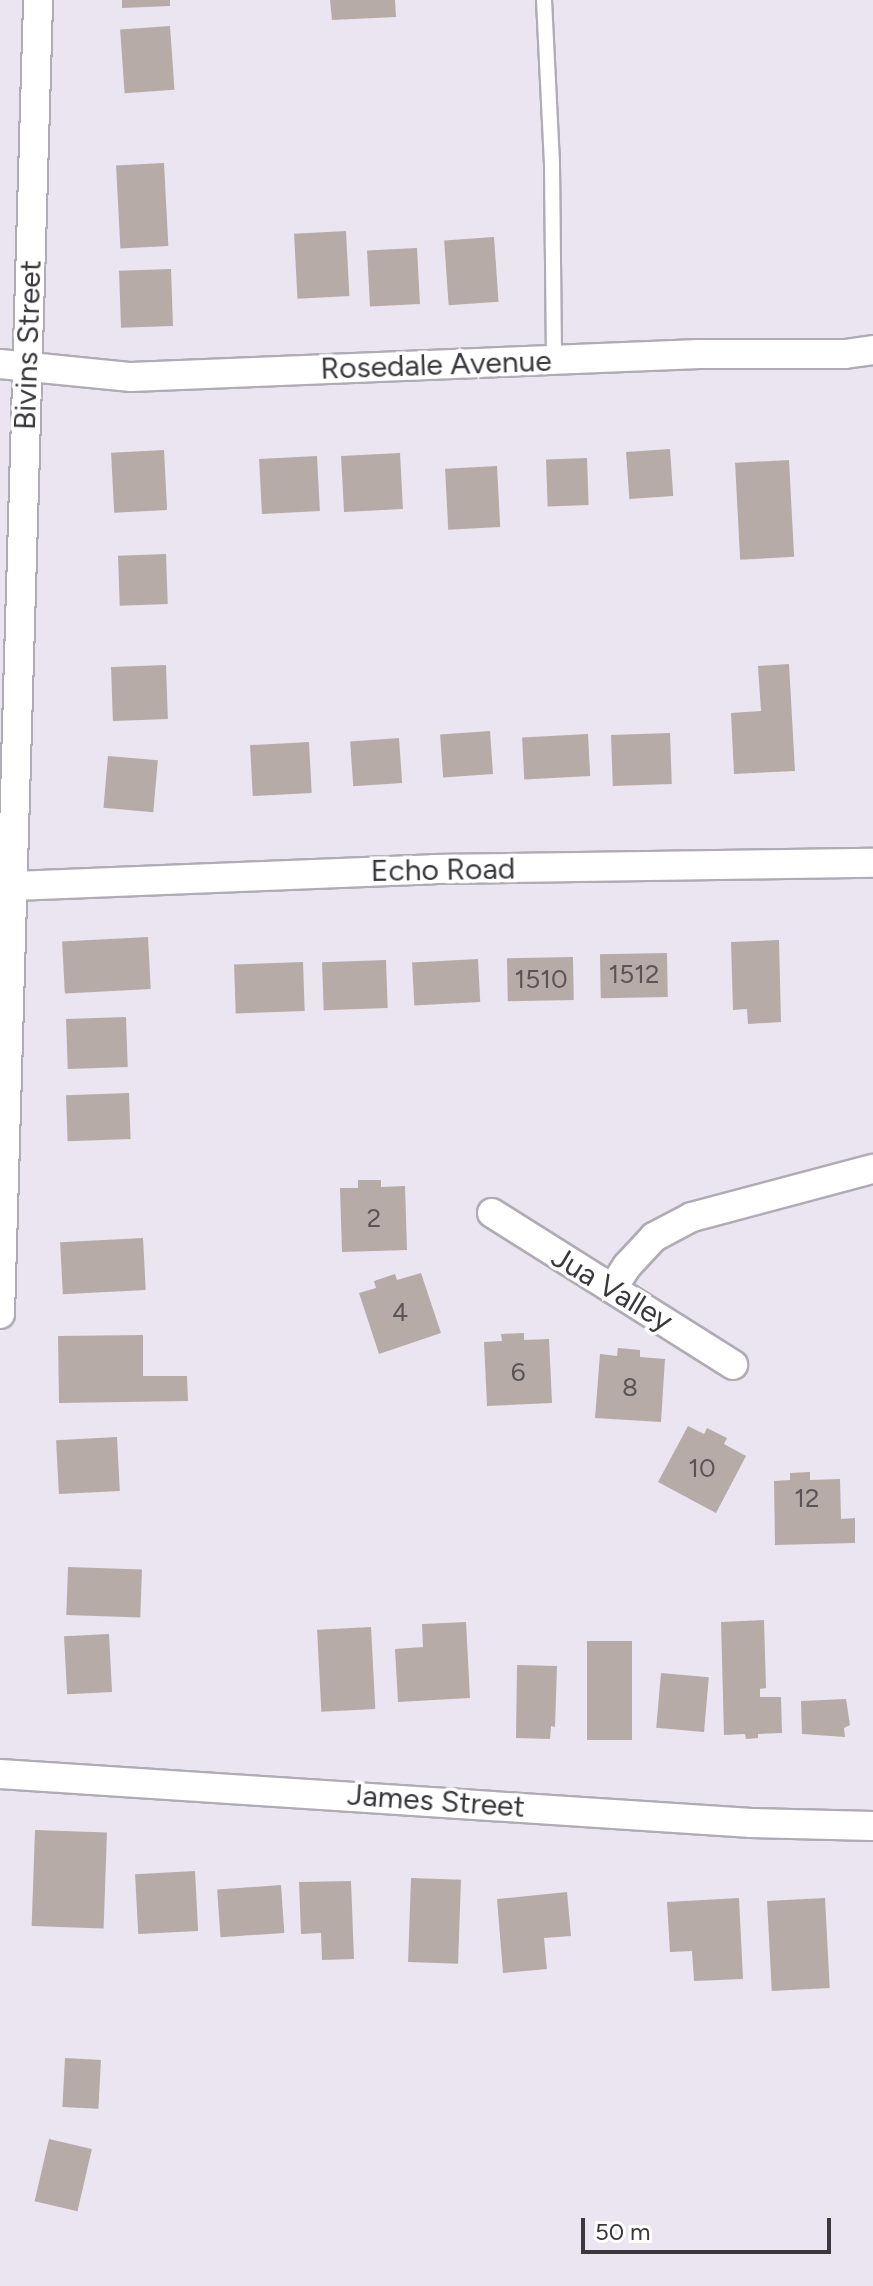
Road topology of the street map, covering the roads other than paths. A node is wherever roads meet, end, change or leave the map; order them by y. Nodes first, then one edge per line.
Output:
1 (38, 0) edge
2 (544, 0) edge
3 (873, 350) edge
4 (554, 360) junction
5 (14, 365) edge
6 (873, 863) edge
7 (14, 886) junction
8 (873, 1169) edge
9 (492, 1213) dead end
10 (614, 1286) junction
11 (0, 1314) edge
12 (733, 1365) dead end
13 (0, 1774) edge
14 (873, 1826) edge

1 - 5 street, Bivins Street
2 - 4 lane
3 - 4 street, Rosedale Avenue
4 - 5 street, Rosedale Avenue
5 - 7 street, Bivins Street
6 - 7 street, Echo Road
7 - 11 street, Bivins Street
8 - 10 street
9 - 10 street, Jua Valley
10 - 12 street, Jua Valley
13 - 14 street, James Street

